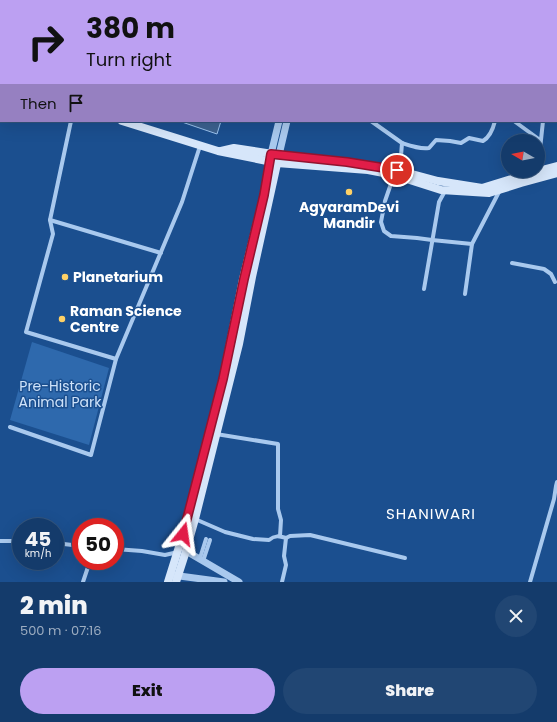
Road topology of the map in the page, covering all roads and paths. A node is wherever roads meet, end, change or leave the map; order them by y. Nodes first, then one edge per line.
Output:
1 (71, 122) edge
2 (125, 122) edge
3 (286, 122) edge
4 (373, 122) edge
5 (496, 122) edge
6 (515, 122) edge
7 (542, 122) edge
8 (532, 134) edge
9 (541, 134) edge
10 (402, 142) junction
11 (200, 146) junction
12 (274, 159) junction
13 (557, 166) edge
14 (545, 170) edge
15 (396, 172) junction
16 (545, 172) edge
17 (557, 173) edge
18 (517, 178) edge
19 (529, 178) edge
20 (500, 190) junction
21 (445, 191) junction
22 (50, 220) junction
23 (432, 240) junction
24 (472, 244) junction
25 (161, 253) junction
26 (512, 263) dead end
27 (555, 282) dead end
28 (424, 289) dead end
29 (465, 294) dead end
30 (116, 359) junction
31 (10, 426) dead end
32 (216, 434) junction
33 (557, 482) edge
34 (195, 519) junction
35 (280, 536) junction
36 (286, 538) junction
37 (208, 540) dead end
38 (0, 541) edge
39 (12, 541) edge
40 (124, 550) edge
41 (186, 551) junction
42 (177, 552) junction
43 (405, 558) dead end
44 (202, 560) junction
45 (87, 570) edge
46 (174, 579) edge
47 (83, 582) edge
48 (224, 582) edge
49 (239, 582) edge
50 (282, 582) edge
51 (530, 582) edge

1 - 22 street
2 - 11 main road
3 - 12 street
4 - 10 street
5 - 10 street
6 - 8 street
7 - 9 street
10 - 15 street
11 - 12 main road
11 - 25 street
12 - 15 main road
12 - 32 main road
12 - 42 main road
13 - 14 main road
15 - 18 main road
15 - 21 main road
15 - 23 street
16 - 17 main road
19 - 20 main road
20 - 21 main road
20 - 24 street
21 - 23 street
22 - 25 street
22 - 30 street
23 - 24 street
23 - 28 street
24 - 29 street
25 - 30 street
26 - 27 street
30 - 31 street
32 - 34 main road
32 - 35 street
33 - 51 street
34 - 35 street
34 - 41 main road
35 - 36 street
36 - 43 street
36 - 50 street
37 - 44 street
38 - 39 street
40 - 42 street
41 - 42 street
41 - 44 street
41 - 46 main road
42 - 46 main road
44 - 49 street
45 - 47 street
46 - 48 street

